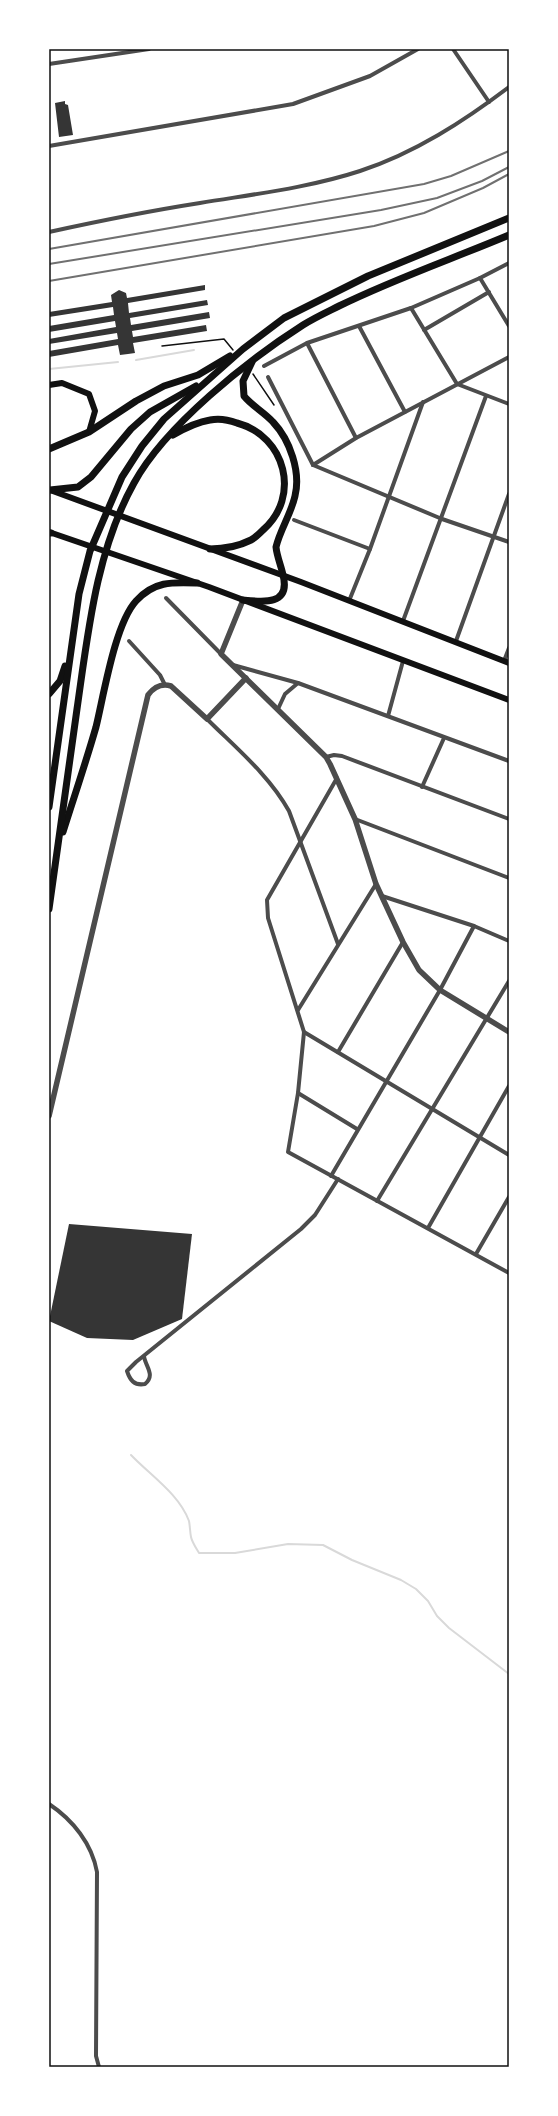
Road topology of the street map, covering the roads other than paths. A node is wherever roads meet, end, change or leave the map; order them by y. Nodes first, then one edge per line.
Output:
1 (149, 49) edge
2 (418, 49) edge
3 (453, 49) edge
4 (49, 64) edge
5 (509, 87) edge
6 (489, 102) junction
7 (49, 146) edge
8 (509, 218) edge
9 (49, 232) edge
10 (509, 236) edge
11 (509, 263) edge
12 (480, 278) junction
13 (489, 292) junction
14 (411, 308) junction
15 (359, 326) junction
16 (509, 326) edge
17 (424, 330) junction
18 (307, 343) junction
19 (243, 350) junction
20 (509, 357) edge
21 (253, 360) junction
22 (264, 366) dead end
23 (268, 377) dead end
24 (210, 379) junction
25 (457, 384) junction
26 (49, 385) edge
27 (486, 396) junction
28 (423, 402) junction
29 (509, 404) edge
30 (405, 412) junction
31 (89, 432) junction
32 (356, 438) junction
33 (165, 440) junction
34 (49, 449) edge
35 (313, 465) junction
36 (49, 490) edge
37 (509, 494) edge
38 (389, 497) junction
39 (442, 518) junction
40 (294, 520) dead end
41 (50, 532) edge
42 (494, 536) junction
43 (509, 542) edge
44 (210, 549) junction
45 (370, 549) junction
46 (284, 576) junction
47 (197, 583) junction
48 (166, 598) dead end
49 (243, 600) junction
50 (349, 601) junction
51 (403, 621) junction
52 (128, 641) dead end
53 (456, 641) junction
54 (72, 642) junction
55 (509, 648) edge
56 (221, 654) junction
57 (403, 661) junction
58 (507, 662) edge
59 (233, 665) junction
60 (246, 678) junction
61 (298, 683) junction
62 (165, 685) junction
63 (49, 694) edge
64 (509, 700) edge
65 (278, 709) junction
66 (388, 716) junction
67 (207, 719) junction
68 (444, 738) junction
69 (326, 757) junction
70 (509, 761) edge
71 (337, 778) junction
72 (422, 787) junction
73 (49, 807) edge
74 (355, 819) junction
75 (509, 819) edge
76 (300, 840) junction
77 (57, 851) junction
78 (509, 878) edge
79 (376, 884) junction
80 (382, 896) junction
81 (49, 909) edge
82 (474, 926) junction
83 (509, 941) edge
84 (403, 942) junction
85 (338, 944) junction
86 (509, 981) edge
87 (440, 990) junction
88 (298, 1010) junction
89 (485, 1018) junction
90 (304, 1032) junction
91 (509, 1032) edge
92 (338, 1052) junction
93 (386, 1082) junction
94 (509, 1086) edge
95 (298, 1093) junction
96 (433, 1110) junction
97 (49, 1116) edge
98 (357, 1129) junction
99 (479, 1136) junction
100 (509, 1155) edge
101 (331, 1176) junction
102 (338, 1179) junction
103 (509, 1197) edge
104 (377, 1201) junction
105 (428, 1228) junction
106 (476, 1254) junction
107 (509, 1273) edge
108 (144, 1356) junction
109 (49, 1804) edge
110 (99, 2067) edge

1 - 4 street
2 - 7 street
3 - 6 street
5 - 6 street
6 - 9 street
8 - 19 highway
10 - 21 highway
11 - 12 street
12 - 13 street
12 - 14 street
13 - 16 street
13 - 17 street
14 - 15 street
14 - 17 street
15 - 18 street
15 - 30 street
17 - 25 street
18 - 22 street
18 - 32 street
19 - 24 highway
19 - 31 highway
20 - 25 street
21 - 33 highway
21 - 46 highway
23 - 35 street
24 - 36 highway
24 - 54 highway
25 - 27 street
25 - 28 street
26 - 31 main road
27 - 29 street
27 - 39 street
28 - 30 street
28 - 38 street
30 - 32 street
31 - 34 highway
32 - 35 street
33 - 44 highway
33 - 77 highway
35 - 38 street
36 - 44 main road
37 - 42 street
38 - 39 street
38 - 45 street
39 - 42 street
39 - 51 street
40 - 45 street
41 - 47 main road
42 - 43 street
42 - 53 street
44 - 46 main road
45 - 50 street
46 - 49 highway
46 - 50 main road
47 - 49 main road
47 - 77 highway
48 - 56 street
49 - 56 street
49 - 57 main road
50 - 51 main road
51 - 53 main road
52 - 62 street
53 - 58 main road
54 - 63 highway
54 - 73 highway
55 - 58 street
56 - 59 street
57 - 64 main road
57 - 66 street
59 - 60 street
59 - 61 street
60 - 65 street
60 - 67 street
61 - 65 street
61 - 66 street
62 - 67 street
62 - 97 street
65 - 69 street
66 - 68 street
67 - 76 street
68 - 70 street
68 - 72 street
69 - 71 street
69 - 72 street
71 - 74 street
71 - 76 street
72 - 75 street
74 - 78 street
74 - 79 street
76 - 85 street
76 - 88 street
77 - 81 highway
79 - 80 street
79 - 85 street
80 - 82 street
80 - 84 street
82 - 83 street
82 - 87 street
84 - 87 street
84 - 92 street
85 - 88 street
86 - 89 street
87 - 89 street
87 - 93 street
88 - 90 street
89 - 91 street
89 - 96 street
90 - 92 street
90 - 95 street
92 - 93 street
93 - 96 street
93 - 98 street
94 - 99 street
95 - 98 street
95 - 101 street
96 - 99 street
96 - 104 street
98 - 101 street
99 - 100 street
99 - 105 street
101 - 102 street
102 - 104 street
102 - 108 street
103 - 106 street
104 - 105 street
105 - 106 street
106 - 107 street
108 - 108 street
109 - 110 street

